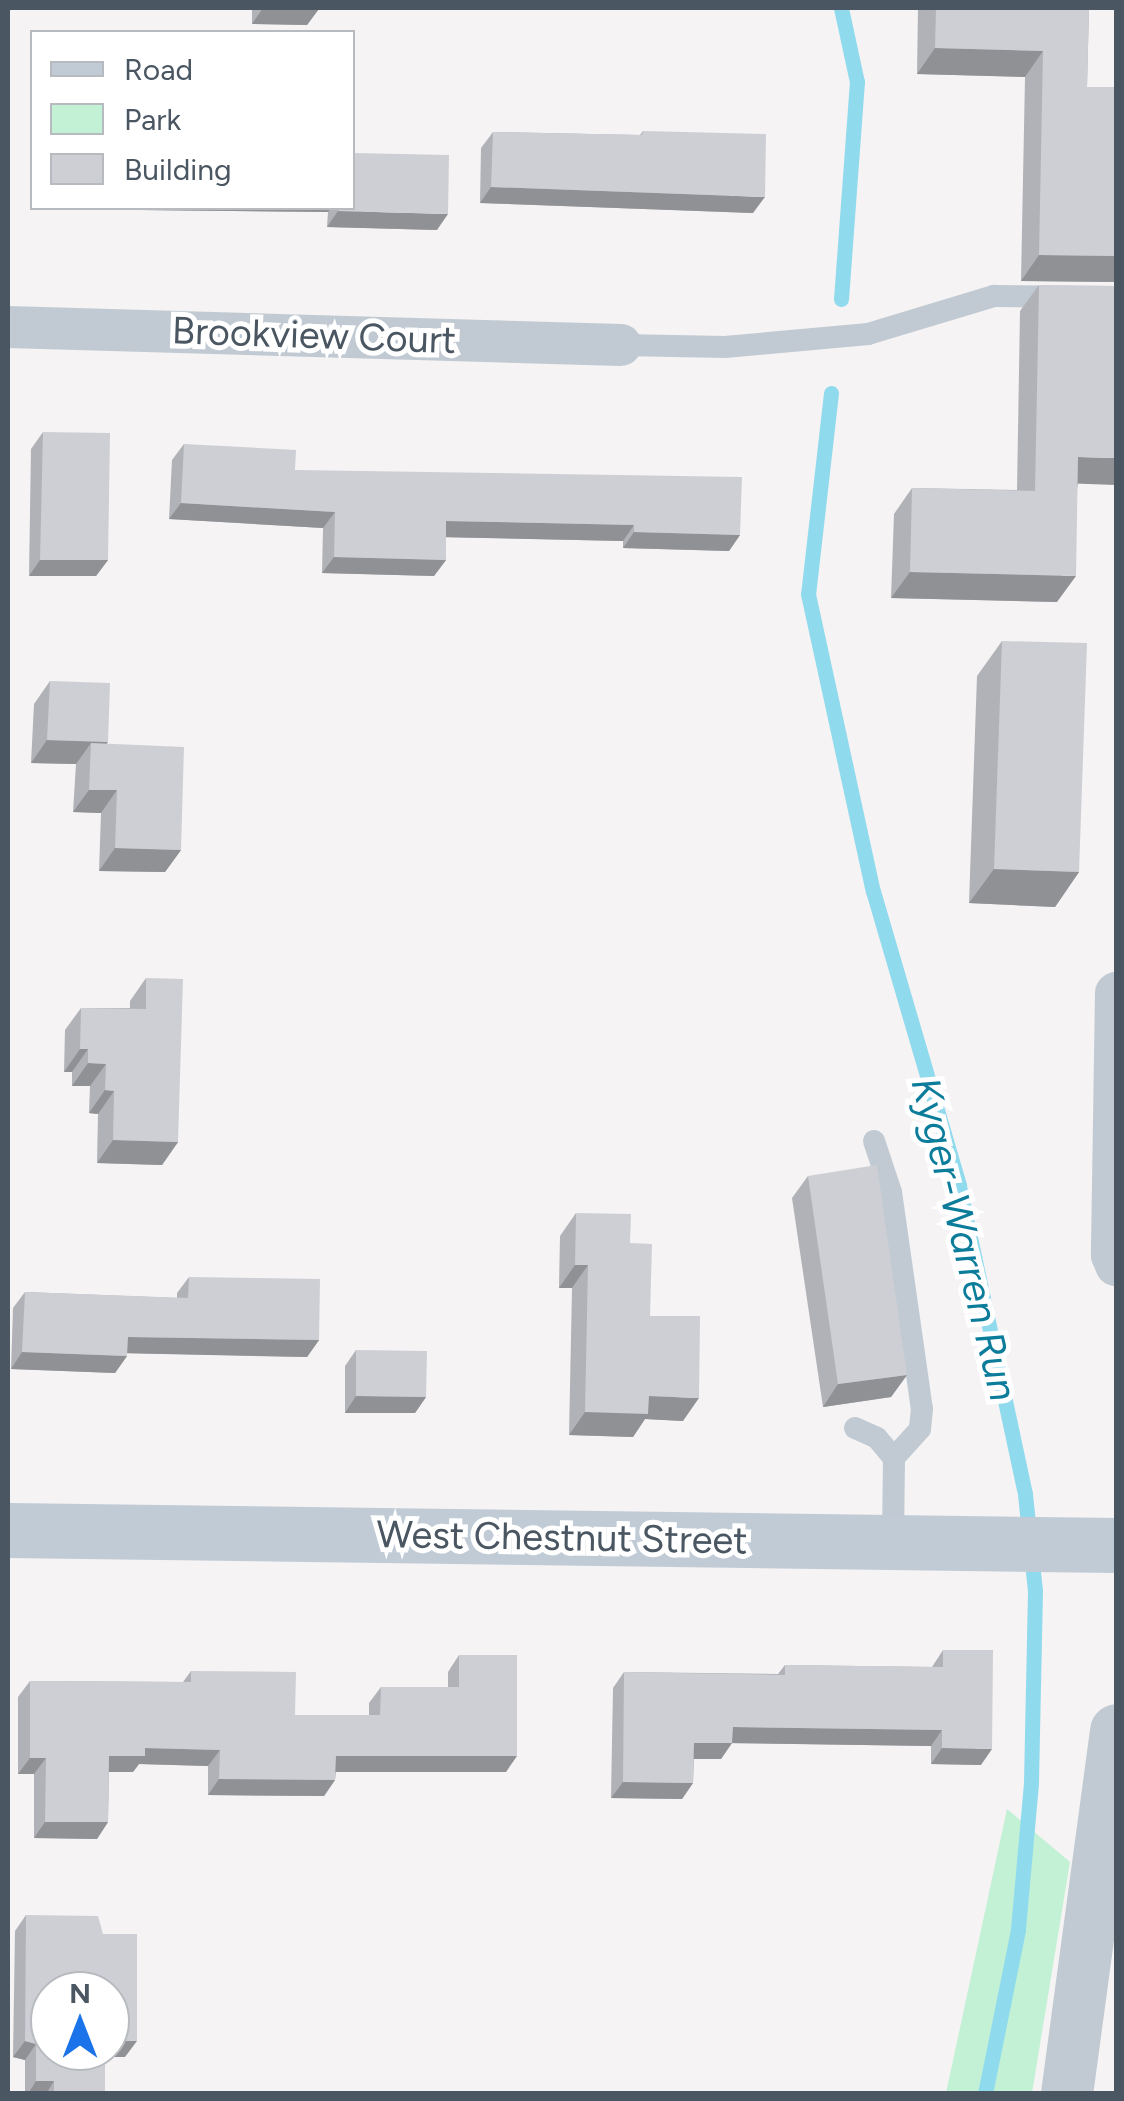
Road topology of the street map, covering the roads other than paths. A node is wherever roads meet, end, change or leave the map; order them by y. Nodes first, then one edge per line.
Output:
1 (1116, 296) edge
2 (8, 327) edge
3 (622, 346) joint
4 (1116, 993) edge
5 (874, 1141) dead end
6 (1116, 1265) edge
7 (856, 1428) dead end
8 (894, 1458) junction
9 (8, 1530) edge
10 (893, 1543) junction
11 (1092, 1546) edge
12 (1116, 1730) edge
13 (1067, 2094) edge

1 - 3 lane
2 - 3 street, Brookview Court
4 - 6 street
5 - 8 lane
7 - 8 lane
8 - 10 lane
9 - 10 main road, West Chestnut Street
10 - 11 main road, West Chestnut Street
12 - 13 street

